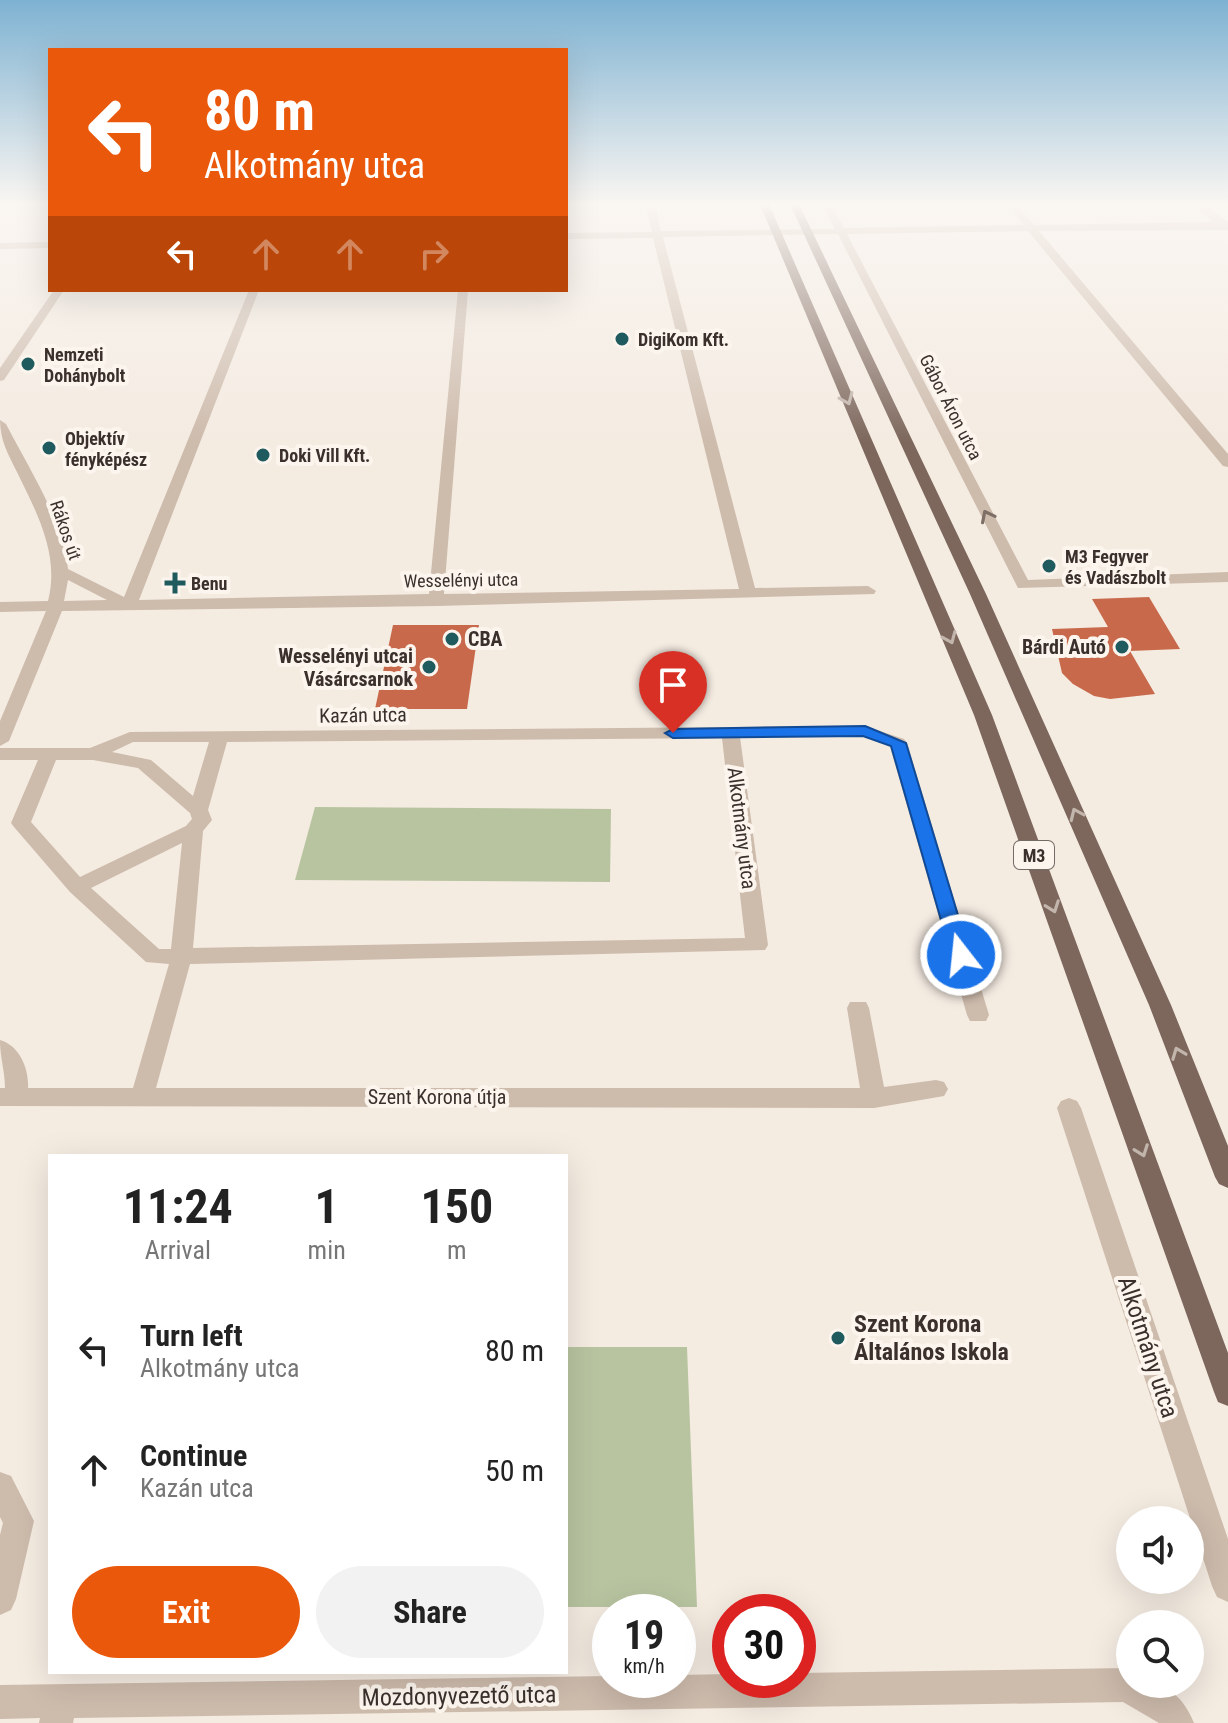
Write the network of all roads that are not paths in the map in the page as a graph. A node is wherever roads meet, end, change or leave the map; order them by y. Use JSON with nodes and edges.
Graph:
{"nodes":[{"id":1,"x":669,"y":282,"type":"edge"},
{"id":2,"x":797,"y":282,"type":"edge"},
{"id":3,"x":830,"y":282,"type":"edge"},
{"id":4,"x":867,"y":282,"type":"edge"},
{"id":5,"x":1077,"y":282,"type":"edge"},
{"id":6,"x":58,"y":292,"type":"edge"},
{"id":7,"x":253,"y":292,"type":"edge"},
{"id":8,"x":463,"y":292,"type":"edge"},
{"id":9,"x":5,"y":363,"type":"edge"},
{"id":10,"x":0,"y":424,"type":"edge"},
{"id":11,"x":1228,"y":463,"type":"edge"},
{"id":12,"x":61,"y":571,"type":"junction"},
{"id":13,"x":1228,"y":577,"type":"edge"},
{"id":14,"x":868,"y":591,"type":"dead end"},
{"id":15,"x":748,"y":593,"type":"junction"},
{"id":16,"x":436,"y":601,"type":"junction"},
{"id":17,"x":55,"y":605,"type":"junction"},
{"id":18,"x":129,"y":605,"type":"junction"},
{"id":19,"x":0,"y":607,"type":"edge"},
{"id":20,"x":730,"y":732,"type":"junction"},
{"id":21,"x":219,"y":738,"type":"junction"},
{"id":22,"x":0,"y":741,"type":"edge"},
{"id":23,"x":50,"y":753,"type":"junction"},
{"id":24,"x":0,"y":754,"type":"edge"},
{"id":25,"x":93,"y":754,"type":"junction"},
{"id":26,"x":195,"y":820,"type":"junction"},
{"id":27,"x":77,"y":887,"type":"junction"},
{"id":28,"x":181,"y":959,"type":"junction"},
{"id":29,"x":858,"y":1008,"type":"dead end"},
{"id":30,"x":978,"y":1015,"type":"dead end"},
{"id":31,"x":0,"y":1049,"type":"edge"},
{"id":32,"x":8,"y":1097,"type":"edge"},
{"id":33,"x":142,"y":1097,"type":"junction"},
{"id":34,"x":930,"y":1097,"type":"dead end"},
{"id":35,"x":874,"y":1098,"type":"junction"},
{"id":36,"x":1069,"y":1108,"type":"dead end"},
{"id":37,"x":1228,"y":1177,"type":"edge"},
{"id":38,"x":1228,"y":1392,"type":"edge"},
{"id":39,"x":0,"y":1487,"type":"edge"},
{"id":40,"x":1228,"y":1586,"type":"edge"},
{"id":41,"x":0,"y":1599,"type":"edge"},
{"id":42,"x":0,"y":1702,"type":"edge"},
{"id":43,"x":59,"y":1712,"type":"edge"},
{"id":44,"x":1177,"y":1723,"type":"edge"}],
"edges":[{"from":1,"to":15,"type":"street"},
{"from":2,"to":38,"type":"main road","number":"M3","one_way":true},
{"from":37,"to":3,"type":"main road","one_way":true},
{"from":13,"to":4,"type":"street","name":"Gábor Áron utca","one_way":true},
{"from":5,"to":11,"type":"street"},
{"from":6,"to":9,"type":"street"},
{"from":7,"to":18,"type":"street"},
{"from":8,"to":16,"type":"street"},
{"from":10,"to":12,"type":"street","name":"Rákos út"},
{"from":12,"to":17,"type":"street","name":"Rákos út"},
{"from":12,"to":18,"type":"street"},
{"from":14,"to":15,"type":"street","name":"Wesselényi utca"},
{"from":15,"to":16,"type":"street","name":"Wesselényi utca"},
{"from":16,"to":18,"type":"street","name":"Wesselényi utca"},
{"from":17,"to":18,"type":"street","name":"Wesselényi utca"},
{"from":17,"to":19,"type":"street","name":"Wesselényi utca"},
{"from":17,"to":22,"type":"street","name":"Rákos út"},
{"from":20,"to":21,"type":"street","name":"Kazán utca"},
{"from":20,"to":28,"type":"street","name":"Alkotmány utca"},
{"from":20,"to":30,"type":"street"},
{"from":21,"to":25,"type":"street","name":"Kazán utca"},
{"from":21,"to":26,"type":"street"},
{"from":23,"to":24,"type":"street","name":"Kazán utca"},
{"from":23,"to":25,"type":"street","name":"Kazán utca"},
{"from":23,"to":27,"type":"street"},
{"from":25,"to":26,"type":"street"},
{"from":26,"to":27,"type":"street"},
{"from":26,"to":28,"type":"street"},
{"from":27,"to":28,"type":"street"},
{"from":28,"to":33,"type":"street"},
{"from":29,"to":35,"type":"street"},
{"from":31,"to":32,"type":"street"},
{"from":32,"to":33,"type":"street","name":"Szent Korona útja"},
{"from":33,"to":35,"type":"street","name":"Szent Korona útja"},
{"from":34,"to":35,"type":"street","name":"Szent Korona útja"},
{"from":36,"to":40,"type":"street","name":"Alkotmány utca"},
{"from":39,"to":41,"type":"street"},
{"from":42,"to":43,"type":"street","name":"Mozdonyvezető utca"},
{"from":43,"to":44,"type":"street","name":"Mozdonyvezető utca"}]}
